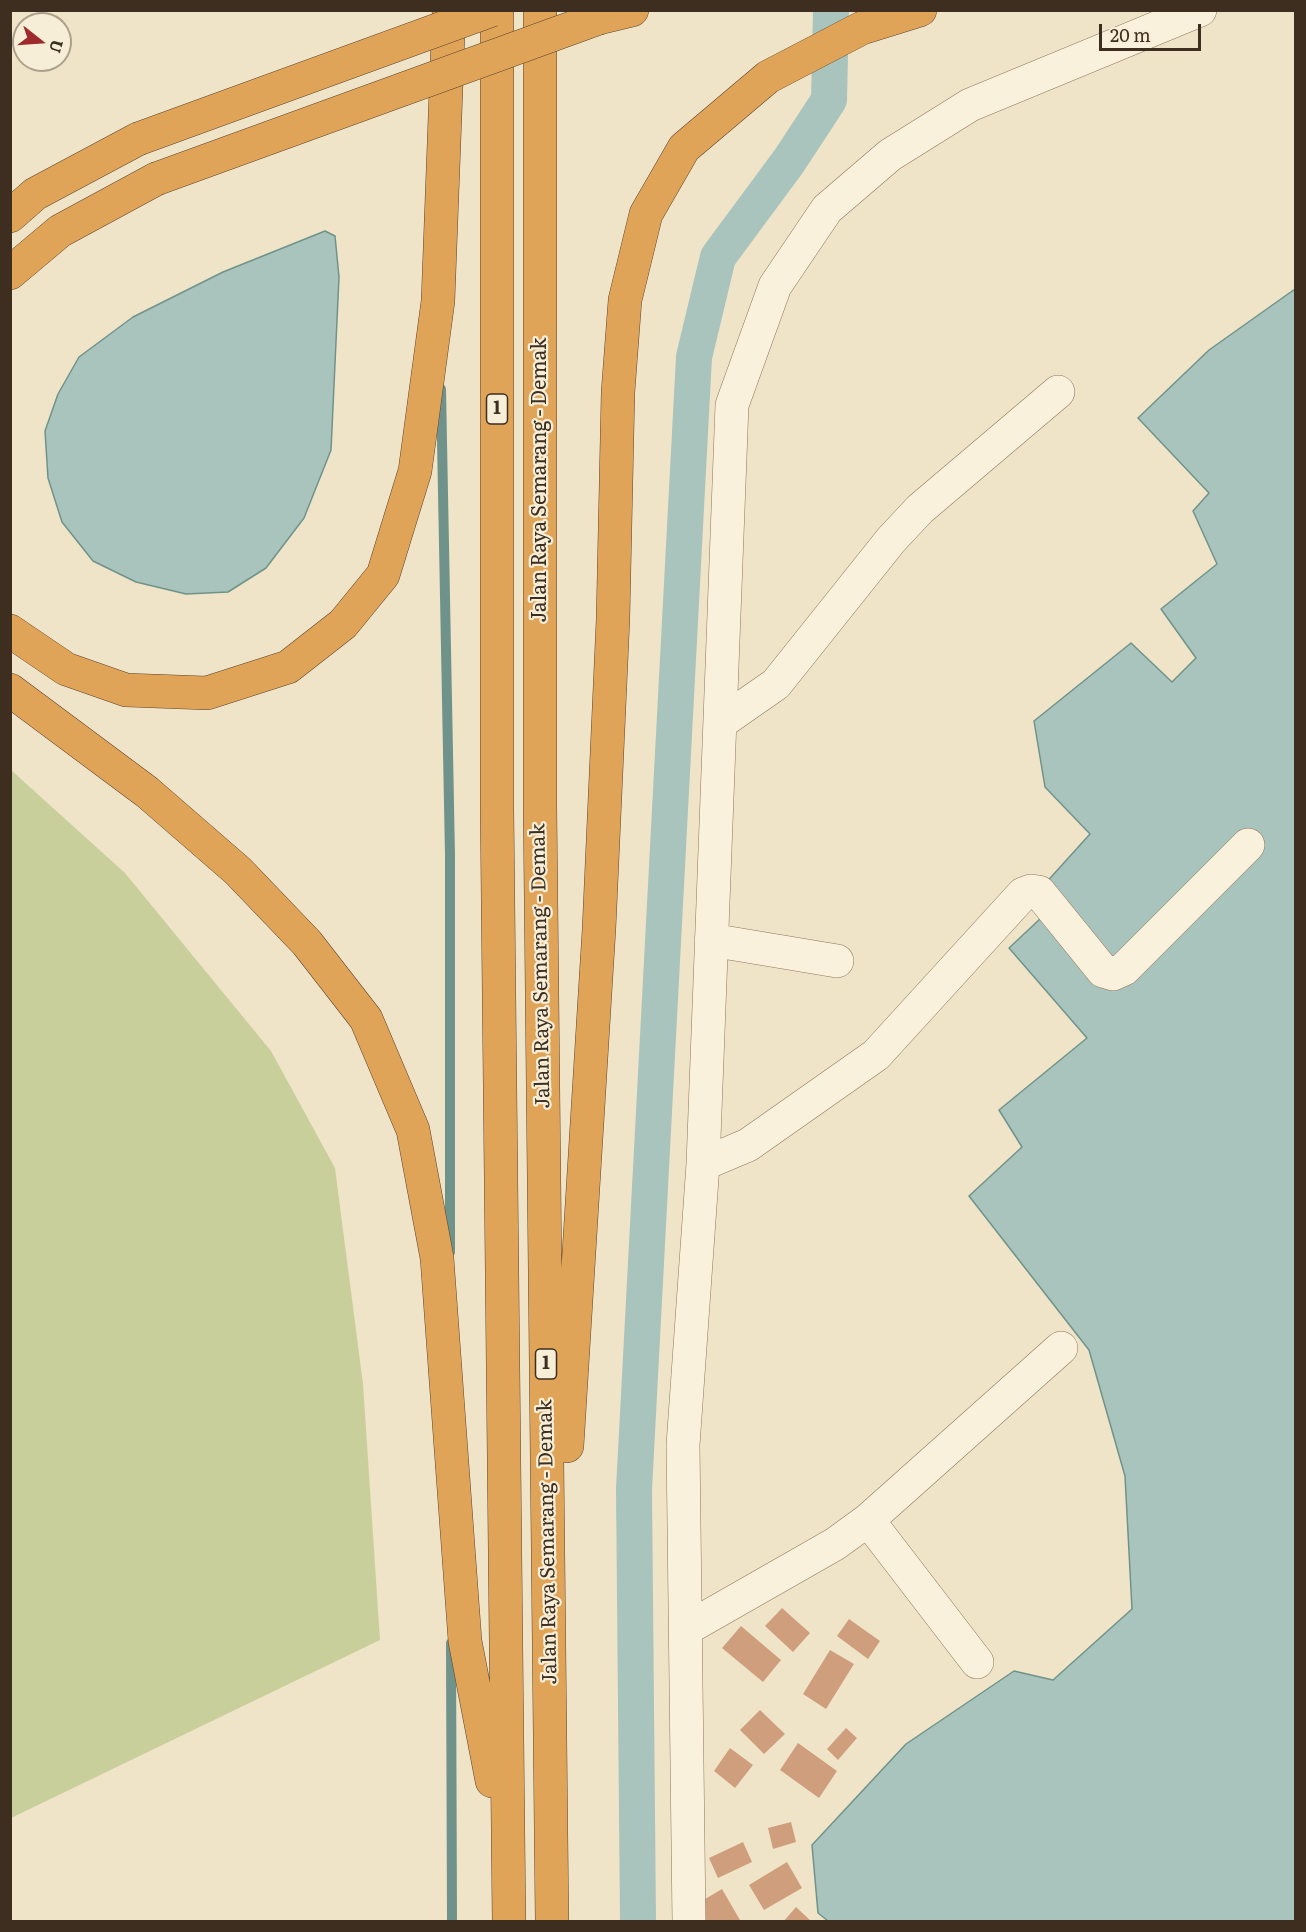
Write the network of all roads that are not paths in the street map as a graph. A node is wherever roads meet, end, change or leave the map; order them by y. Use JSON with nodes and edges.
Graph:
{"nodes":[{"id":1,"x":449,"y":10,"type":"edge"},
{"id":2,"x":492,"y":10,"type":"edge"},
{"id":3,"x":497,"y":10,"type":"edge"},
{"id":4,"x":540,"y":10,"type":"edge"},
{"id":5,"x":632,"y":10,"type":"edge"},
{"id":6,"x":920,"y":10,"type":"edge"},
{"id":7,"x":1200,"y":10,"type":"edge"},
{"id":8,"x":10,"y":216,"type":"edge"},
{"id":9,"x":10,"y":273,"type":"edge"},
{"id":10,"x":1058,"y":392,"type":"dead end"},
{"id":11,"x":10,"y":632,"type":"edge"},
{"id":12,"x":10,"y":690,"type":"edge"},
{"id":13,"x":720,"y":723,"type":"junction"},
{"id":14,"x":1248,"y":845,"type":"dead end"},
{"id":15,"x":711,"y":940,"type":"junction"},
{"id":16,"x":837,"y":961,"type":"dead end"},
{"id":17,"x":703,"y":1164,"type":"junction"},
{"id":18,"x":1061,"y":1348,"type":"dead end"},
{"id":19,"x":868,"y":1520,"type":"junction"},
{"id":20,"x":686,"y":1629,"type":"junction"},
{"id":21,"x":977,"y":1662,"type":"dead end"},
{"id":22,"x":550,"y":1715,"type":"junction"},
{"id":23,"x":508,"y":1862,"type":"junction"},
{"id":24,"x":509,"y":1922,"type":"edge"},
{"id":25,"x":552,"y":1922,"type":"edge"},
{"id":26,"x":689,"y":1922,"type":"edge"}],
"edges":[{"from":1,"to":11,"type":"highway","bridge":true},
{"from":2,"to":8,"type":"highway","bridge":true},
{"from":3,"to":23,"type":"highway","number":"1"},
{"from":4,"to":22,"type":"highway","name":"Jalan Raya Semarang - Demak","number":"1"},
{"from":5,"to":9,"type":"highway","bridge":true},
{"from":6,"to":22,"type":"highway"},
{"from":7,"to":13,"type":"street"},
{"from":10,"to":13,"type":"street"},
{"from":12,"to":23,"type":"highway"},
{"from":13,"to":15,"type":"street"},
{"from":14,"to":17,"type":"street"},
{"from":15,"to":16,"type":"street"},
{"from":15,"to":17,"type":"street"},
{"from":17,"to":20,"type":"street"},
{"from":18,"to":19,"type":"street"},
{"from":19,"to":20,"type":"street"},
{"from":19,"to":21,"type":"street"},
{"from":20,"to":26,"type":"street"},
{"from":22,"to":25,"type":"highway","name":"Jalan Raya Semarang - Demak","number":"1"},
{"from":23,"to":24,"type":"highway","number":"1"}]}
